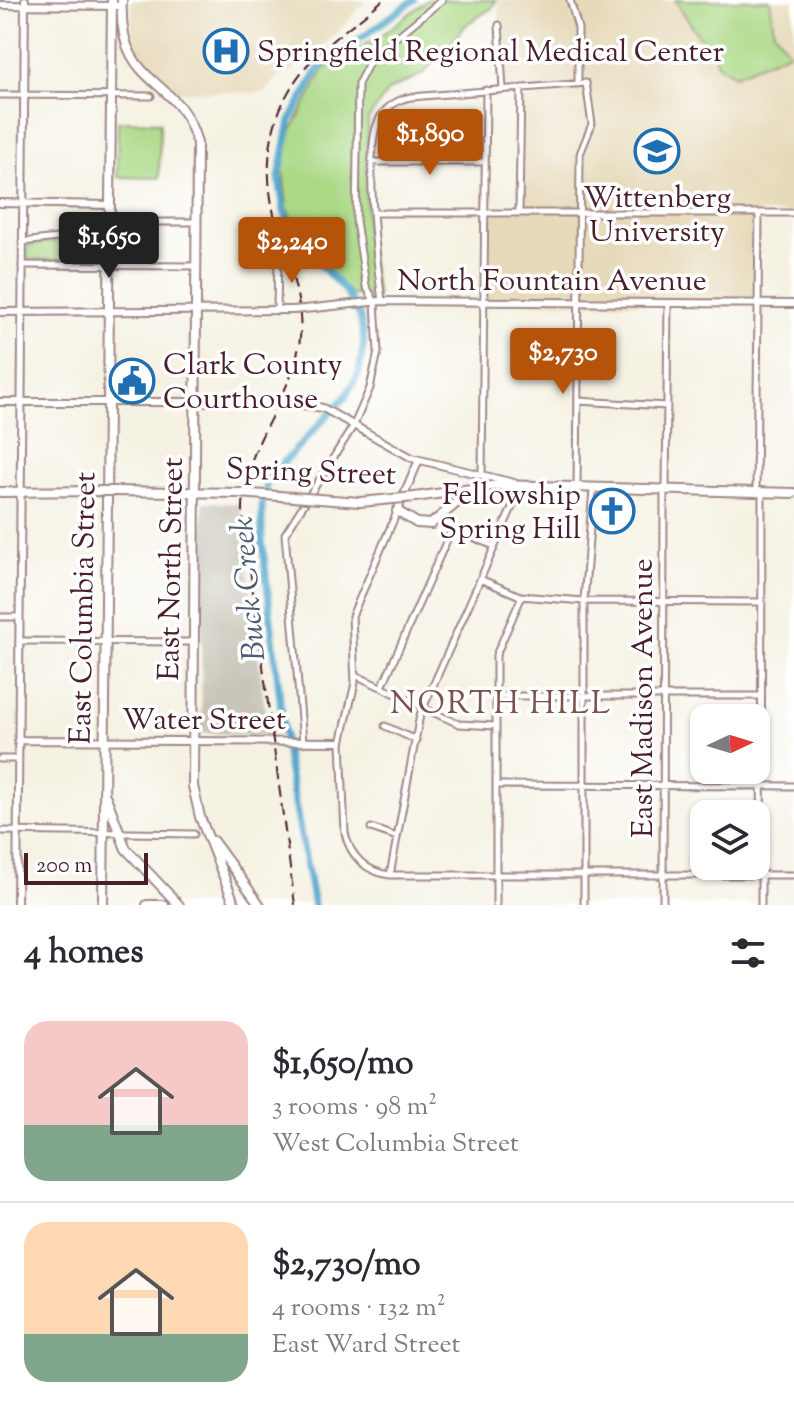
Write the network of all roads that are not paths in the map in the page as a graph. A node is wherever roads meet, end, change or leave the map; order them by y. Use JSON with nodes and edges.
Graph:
{"nodes":[{"id":1,"x":442,"y":0,"type":"edge"},
{"id":2,"x":570,"y":0,"type":"edge"},
{"id":3,"x":25,"y":3,"type":"edge"},
{"id":4,"x":117,"y":3,"type":"edge"},
{"id":5,"x":0,"y":5,"type":"edge"},
{"id":6,"x":499,"y":25,"type":"dead end"},
{"id":7,"x":578,"y":84,"type":"junction"},
{"id":8,"x":521,"y":88,"type":"junction"},
{"id":9,"x":503,"y":89,"type":"junction"},
{"id":10,"x":486,"y":90,"type":"junction"},
{"id":11,"x":0,"y":95,"type":"edge"},
{"id":12,"x":24,"y":95,"type":"junction"},
{"id":13,"x":111,"y":95,"type":"junction"},
{"id":14,"x":151,"y":96,"type":"dead end"},
{"id":15,"x":374,"y":162,"type":"junction"},
{"id":16,"x":485,"y":162,"type":"junction"},
{"id":17,"x":0,"y":203,"type":"edge"},
{"id":18,"x":22,"y":203,"type":"junction"},
{"id":19,"x":110,"y":205,"type":"junction"},
{"id":20,"x":519,"y":211,"type":"junction"},
{"id":21,"x":485,"y":212,"type":"junction"},
{"id":22,"x":579,"y":212,"type":"junction"},
{"id":23,"x":374,"y":213,"type":"junction"},
{"id":24,"x":759,"y":213,"type":"junction"},
{"id":25,"x":794,"y":213,"type":"edge"},
{"id":26,"x":197,"y":222,"type":"junction"},
{"id":27,"x":110,"y":227,"type":"junction"},
{"id":28,"x":22,"y":242,"type":"junction"},
{"id":29,"x":278,"y":259,"type":"dead end"},
{"id":30,"x":22,"y":265,"type":"junction"},
{"id":31,"x":109,"y":265,"type":"junction"},
{"id":32,"x":196,"y":266,"type":"junction"},
{"id":33,"x":379,"y":302,"type":"junction"},
{"id":34,"x":484,"y":302,"type":"junction"},
{"id":35,"x":578,"y":303,"type":"junction"},
{"id":36,"x":668,"y":303,"type":"junction"},
{"id":37,"x":758,"y":304,"type":"junction"},
{"id":38,"x":794,"y":304,"type":"edge"},
{"id":39,"x":277,"y":311,"type":"junction"},
{"id":40,"x":0,"y":312,"type":"edge"},
{"id":41,"x":22,"y":312,"type":"junction"},
{"id":42,"x":109,"y":312,"type":"junction"},
{"id":43,"x":196,"y":312,"type":"junction"},
{"id":44,"x":578,"y":401,"type":"junction"},
{"id":45,"x":0,"y":402,"type":"edge"},
{"id":46,"x":21,"y":402,"type":"junction"},
{"id":47,"x":108,"y":402,"type":"junction"},
{"id":48,"x":195,"y":402,"type":"junction"},
{"id":49,"x":667,"y":406,"type":"junction"},
{"id":50,"x":354,"y":425,"type":"junction"},
{"id":51,"x":419,"y":460,"type":"junction"},
{"id":52,"x":482,"y":475,"type":"junction"},
{"id":53,"x":499,"y":485,"type":"junction"},
{"id":54,"x":522,"y":485,"type":"junction"},
{"id":55,"x":476,"y":486,"type":"junction"},
{"id":56,"x":578,"y":489,"type":"junction"},
{"id":57,"x":593,"y":490,"type":"junction"},
{"id":58,"x":665,"y":491,"type":"junction"},
{"id":59,"x":0,"y":492,"type":"edge"},
{"id":60,"x":21,"y":492,"type":"junction"},
{"id":61,"x":194,"y":492,"type":"junction"},
{"id":62,"x":759,"y":492,"type":"junction"},
{"id":63,"x":794,"y":493,"type":"edge"},
{"id":64,"x":514,"y":501,"type":"junction"},
{"id":65,"x":397,"y":511,"type":"junction"},
{"id":66,"x":494,"y":546,"type":"junction"},
{"id":67,"x":480,"y":579,"type":"junction"},
{"id":68,"x":522,"y":596,"type":"junction"},
{"id":69,"x":584,"y":601,"type":"junction"},
{"id":70,"x":664,"y":602,"type":"junction"},
{"id":71,"x":762,"y":602,"type":"junction"},
{"id":72,"x":0,"y":617,"type":"edge"},
{"id":73,"x":19,"y":617,"type":"junction"},
{"id":74,"x":19,"y":641,"type":"junction"},
{"id":75,"x":106,"y":641,"type":"junction"},
{"id":76,"x":193,"y":642,"type":"junction"},
{"id":77,"x":355,"y":675,"type":"junction"},
{"id":78,"x":382,"y":687,"type":"junction"},
{"id":79,"x":496,"y":696,"type":"junction"},
{"id":80,"x":584,"y":696,"type":"junction"},
{"id":81,"x":664,"y":696,"type":"junction"},
{"id":82,"x":761,"y":696,"type":"junction"},
{"id":83,"x":423,"y":708,"type":"junction"},
{"id":84,"x":385,"y":726,"type":"dead end"},
{"id":85,"x":496,"y":726,"type":"junction"},
{"id":86,"x":18,"y":740,"type":"junction"},
{"id":87,"x":105,"y":740,"type":"junction"},
{"id":88,"x":416,"y":740,"type":"junction"},
{"id":89,"x":192,"y":741,"type":"junction"},
{"id":90,"x":301,"y":742,"type":"junction"},
{"id":91,"x":341,"y":742,"type":"junction"},
{"id":92,"x":0,"y":759,"type":"edge"},
{"id":93,"x":18,"y":759,"type":"junction"},
{"id":94,"x":103,"y":784,"type":"junction"},
{"id":95,"x":496,"y":785,"type":"junction"},
{"id":96,"x":584,"y":785,"type":"junction"},
{"id":97,"x":664,"y":785,"type":"junction"},
{"id":98,"x":761,"y":786,"type":"junction"},
{"id":99,"x":794,"y":786,"type":"edge"},
{"id":100,"x":761,"y":800,"type":"edge"},
{"id":101,"x":202,"y":824,"type":"junction"},
{"id":102,"x":371,"y":828,"type":"dead end"},
{"id":103,"x":0,"y":831,"type":"edge"},
{"id":104,"x":18,"y":831,"type":"junction"},
{"id":105,"x":104,"y":833,"type":"junction"},
{"id":106,"x":117,"y":833,"type":"junction"},
{"id":107,"x":194,"y":834,"type":"dead end"},
{"id":108,"x":397,"y":837,"type":"junction"},
{"id":109,"x":390,"y":875,"type":"junction"},
{"id":110,"x":496,"y":875,"type":"junction"},
{"id":111,"x":584,"y":875,"type":"junction"},
{"id":112,"x":663,"y":875,"type":"junction"},
{"id":113,"x":690,"y":875,"type":"edge"},
{"id":114,"x":770,"y":875,"type":"edge"},
{"id":115,"x":794,"y":875,"type":"edge"},
{"id":116,"x":761,"y":880,"type":"edge"},
{"id":117,"x":17,"y":905,"type":"edge"},
{"id":118,"x":103,"y":905,"type":"edge"},
{"id":119,"x":147,"y":905,"type":"edge"},
{"id":120,"x":164,"y":905,"type":"edge"},
{"id":121,"x":179,"y":905,"type":"edge"},
{"id":122,"x":235,"y":905,"type":"edge"},
{"id":123,"x":260,"y":905,"type":"edge"},
{"id":124,"x":496,"y":905,"type":"edge"},
{"id":125,"x":584,"y":905,"type":"edge"},
{"id":126,"x":663,"y":905,"type":"edge"},
{"id":127,"x":761,"y":905,"type":"edge"}],
"edges":[{"from":1,"to":33,"type":"street"},
{"from":2,"to":7,"type":"street"},
{"from":3,"to":4,"type":"street"},
{"from":3,"to":5,"type":"street"},
{"from":3,"to":12,"type":"street"},
{"from":4,"to":13,"type":"main road","name":"East Columbia Street"},
{"from":4,"to":26,"type":"main road","name":"East North Street"},
{"from":6,"to":9,"type":"street"},
{"from":7,"to":8,"type":"street"},
{"from":7,"to":22,"type":"street"},
{"from":8,"to":9,"type":"street"},
{"from":8,"to":20,"type":"street"},
{"from":9,"to":10,"type":"street"},
{"from":10,"to":15,"type":"street"},
{"from":10,"to":16,"type":"street"},
{"from":11,"to":12,"type":"street"},
{"from":12,"to":13,"type":"street"},
{"from":12,"to":18,"type":"street"},
{"from":13,"to":14,"type":"street"},
{"from":13,"to":19,"type":"main road","name":"East Columbia Street"},
{"from":15,"to":16,"type":"street"},
{"from":15,"to":23,"type":"street"},
{"from":16,"to":21,"type":"street"},
{"from":17,"to":18,"type":"street"},
{"from":18,"to":19,"type":"street"},
{"from":18,"to":28,"type":"street"},
{"from":19,"to":27,"type":"main road","name":"East Columbia Street"},
{"from":20,"to":21,"type":"street"},
{"from":20,"to":22,"type":"street"},
{"from":21,"to":23,"type":"street"},
{"from":21,"to":34,"type":"street"},
{"from":22,"to":24,"type":"street"},
{"from":22,"to":35,"type":"street"},
{"from":23,"to":33,"type":"street"},
{"from":24,"to":25,"type":"street"},
{"from":24,"to":37,"type":"street"},
{"from":26,"to":27,"type":"street"},
{"from":26,"to":32,"type":"main road","name":"East North Street"},
{"from":27,"to":28,"type":"street"},
{"from":27,"to":31,"type":"main road","name":"East Columbia Street"},
{"from":28,"to":30,"type":"street"},
{"from":29,"to":39,"type":"street"},
{"from":30,"to":31,"type":"street"},
{"from":30,"to":41,"type":"street"},
{"from":31,"to":32,"type":"street"},
{"from":31,"to":42,"type":"main road","name":"East Columbia Street"},
{"from":32,"to":43,"type":"main road","name":"East North Street"},
{"from":33,"to":34,"type":"street","name":"North Fountain Avenue"},
{"from":33,"to":39,"type":"street","name":"North Fountain Avenue","bridge":true},
{"from":33,"to":50,"type":"street"},
{"from":34,"to":35,"type":"street","name":"North Fountain Avenue"},
{"from":34,"to":52,"type":"street"},
{"from":35,"to":36,"type":"street","name":"North Fountain Avenue"},
{"from":35,"to":44,"type":"street"},
{"from":36,"to":37,"type":"street","name":"North Fountain Avenue"},
{"from":36,"to":49,"type":"street","name":"East Madison Avenue"},
{"from":37,"to":38,"type":"street","name":"North Fountain Avenue"},
{"from":37,"to":62,"type":"street"},
{"from":39,"to":43,"type":"street","name":"North Fountain Avenue"},
{"from":40,"to":41,"type":"street","name":"North Fountain Avenue"},
{"from":41,"to":42,"type":"street","name":"North Fountain Avenue"},
{"from":41,"to":46,"type":"street"},
{"from":42,"to":43,"type":"street","name":"North Fountain Avenue"},
{"from":42,"to":47,"type":"main road","name":"East Columbia Street"},
{"from":43,"to":48,"type":"main road","name":"East North Street"},
{"from":44,"to":49,"type":"street"},
{"from":44,"to":56,"type":"street"},
{"from":45,"to":46,"type":"street"},
{"from":46,"to":47,"type":"street"},
{"from":46,"to":60,"type":"street"},
{"from":47,"to":48,"type":"street"},
{"from":47,"to":75,"type":"main road","name":"East Columbia Street"},
{"from":48,"to":50,"type":"street","bridge":true},
{"from":48,"to":61,"type":"main road","name":"East North Street"},
{"from":49,"to":58,"type":"street","name":"East Madison Avenue"},
{"from":50,"to":51,"type":"street"},
{"from":50,"to":90,"type":"street"},
{"from":51,"to":52,"type":"street"},
{"from":51,"to":65,"type":"street"},
{"from":52,"to":54,"type":"street"},
{"from":53,"to":54,"type":"main road","name":"Spring Street"},
{"from":53,"to":55,"type":"main road","name":"Spring Street"},
{"from":53,"to":64,"type":"main road"},
{"from":54,"to":56,"type":"main road","name":"Spring Street"},
{"from":54,"to":64,"type":"street"},
{"from":55,"to":61,"type":"main road","name":"Spring Street","bridge":true},
{"from":55,"to":65,"type":"main road"},
{"from":56,"to":57,"type":"main road","name":"Spring Street"},
{"from":57,"to":58,"type":"main road","name":"Spring Street"},
{"from":57,"to":69,"type":"street"},
{"from":58,"to":62,"type":"main road","name":"Spring Street"},
{"from":58,"to":70,"type":"street","name":"East Madison Avenue"},
{"from":59,"to":60,"type":"main road","name":"Spring Street"},
{"from":60,"to":61,"type":"main road","name":"Spring Street","bridge":true},
{"from":60,"to":73,"type":"street"},
{"from":61,"to":76,"type":"main road","name":"East North Street"},
{"from":62,"to":63,"type":"main road","name":"Spring Street"},
{"from":62,"to":71,"type":"street"},
{"from":64,"to":66,"type":"street"},
{"from":65,"to":77,"type":"street"},
{"from":66,"to":67,"type":"street"},
{"from":66,"to":78,"type":"street"},
{"from":67,"to":68,"type":"street"},
{"from":67,"to":83,"type":"street"},
{"from":68,"to":69,"type":"street"},
{"from":68,"to":79,"type":"street"},
{"from":69,"to":70,"type":"street"},
{"from":69,"to":80,"type":"street"},
{"from":70,"to":71,"type":"street"},
{"from":70,"to":81,"type":"street","name":"East Madison Avenue"},
{"from":71,"to":82,"type":"street"},
{"from":72,"to":73,"type":"street"},
{"from":73,"to":74,"type":"street"},
{"from":74,"to":75,"type":"street"},
{"from":74,"to":86,"type":"street"},
{"from":75,"to":76,"type":"street"},
{"from":75,"to":87,"type":"main road","name":"East Columbia Street"},
{"from":76,"to":89,"type":"main road","name":"East North Street"},
{"from":77,"to":78,"type":"street"},
{"from":77,"to":91,"type":"street"},
{"from":78,"to":83,"type":"street"},
{"from":79,"to":80,"type":"street"},
{"from":79,"to":85,"type":"street"},
{"from":80,"to":81,"type":"street"},
{"from":80,"to":96,"type":"street"},
{"from":81,"to":82,"type":"street"},
{"from":81,"to":97,"type":"street","name":"East Madison Avenue"},
{"from":82,"to":98,"type":"street"},
{"from":83,"to":85,"type":"street"},
{"from":83,"to":88,"type":"street"},
{"from":84,"to":88,"type":"street"},
{"from":85,"to":95,"type":"street"},
{"from":86,"to":87,"type":"street","name":"Water Street"},
{"from":86,"to":93,"type":"street"},
{"from":87,"to":89,"type":"street","name":"Water Street"},
{"from":87,"to":94,"type":"main road","name":"East Columbia Street"},
{"from":88,"to":108,"type":"street"},
{"from":89,"to":90,"type":"street","name":"Water Street"},
{"from":89,"to":101,"type":"main road","name":"East North Street"},
{"from":90,"to":91,"type":"street","name":"Water Street"},
{"from":91,"to":109,"type":"street"},
{"from":92,"to":93,"type":"street"},
{"from":93,"to":104,"type":"street"},
{"from":94,"to":105,"type":"main road","name":"East Columbia Street"},
{"from":94,"to":106,"type":"main road"},
{"from":95,"to":96,"type":"street"},
{"from":95,"to":110,"type":"street"},
{"from":96,"to":97,"type":"street"},
{"from":96,"to":111,"type":"street"},
{"from":97,"to":98,"type":"street"},
{"from":97,"to":112,"type":"street","name":"East Madison Avenue"},
{"from":98,"to":99,"type":"street"},
{"from":98,"to":100,"type":"street"},
{"from":101,"to":122,"type":"main road"},
{"from":101,"to":123,"type":"main road"},
{"from":102,"to":108,"type":"street"},
{"from":103,"to":104,"type":"street"},
{"from":104,"to":105,"type":"street"},
{"from":104,"to":117,"type":"street"},
{"from":105,"to":106,"type":"street"},
{"from":105,"to":118,"type":"main road","name":"East Columbia Street"},
{"from":106,"to":107,"type":"street"},
{"from":106,"to":121,"type":"main road"},
{"from":108,"to":109,"type":"street"},
{"from":109,"to":110,"type":"street"},
{"from":110,"to":111,"type":"street"},
{"from":110,"to":124,"type":"street"},
{"from":111,"to":112,"type":"street"},
{"from":111,"to":125,"type":"street"},
{"from":112,"to":113,"type":"street"},
{"from":112,"to":126,"type":"street","name":"East Madison Avenue"},
{"from":114,"to":115,"type":"street"},
{"from":116,"to":127,"type":"street"},
{"from":119,"to":120,"type":"main road"}]}
